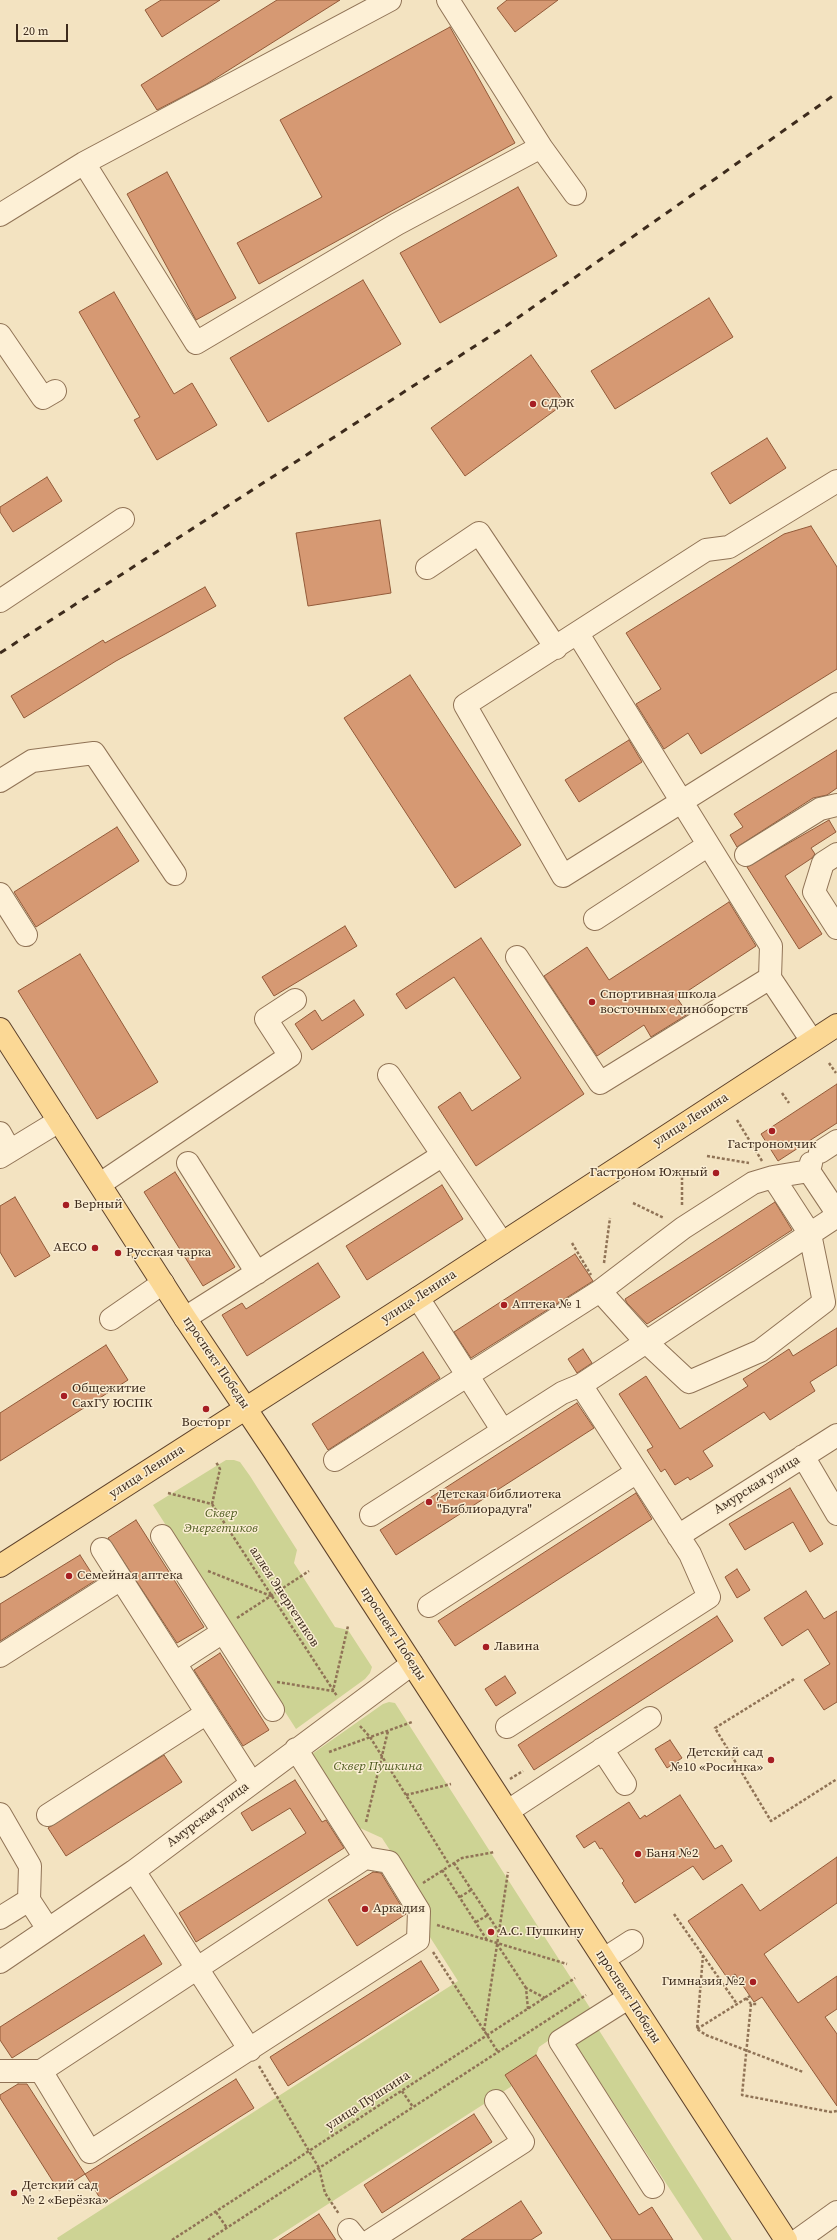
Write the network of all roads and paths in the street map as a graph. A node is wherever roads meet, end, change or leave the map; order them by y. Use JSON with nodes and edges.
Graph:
{"nodes":[{"id":1,"x":390,"y":0,"type":"edge"},
{"id":2,"x":448,"y":0,"type":"edge"},
{"id":3,"x":541,"y":147,"type":"junction"},
{"id":4,"x":84,"y":163,"type":"junction"},
{"id":5,"x":575,"y":194,"type":"dead end"},
{"id":6,"x":0,"y":215,"type":"edge"},
{"id":7,"x":0,"y":335,"type":"edge"},
{"id":8,"x":54,"y":391,"type":"dead end"},
{"id":9,"x":837,"y":481,"type":"edge"},
{"id":10,"x":123,"y":519,"type":"dead end"},
{"id":11,"x":427,"y":568,"type":"dead end"},
{"id":12,"x":0,"y":601,"type":"edge"},
{"id":13,"x":578,"y":634,"type":"junction"},
{"id":14,"x":556,"y":648,"type":"junction"},
{"id":15,"x":837,"y":704,"type":"edge"},
{"id":16,"x":0,"y":781,"type":"edge"},
{"id":17,"x":681,"y":803,"type":"junction"},
{"id":18,"x":837,"y":805,"type":"edge"},
{"id":19,"x":707,"y":846,"type":"junction"},
{"id":20,"x":837,"y":854,"type":"edge"},
{"id":21,"x":746,"y":855,"type":"dead end"},
{"id":22,"x":174,"y":874,"type":"dead end"},
{"id":23,"x":0,"y":894,"type":"edge"},
{"id":24,"x":595,"y":919,"type":"dead end"},
{"id":25,"x":837,"y":928,"type":"edge"},
{"id":26,"x":26,"y":935,"type":"dead end"},
{"id":27,"x":517,"y":957,"type":"dead end"},
{"id":28,"x":770,"y":978,"type":"junction"},
{"id":29,"x":295,"y":1000,"type":"dead end"},
{"id":30,"x":837,"y":1025,"type":"edge"},
{"id":31,"x":0,"y":1029,"type":"edge"},
{"id":32,"x":812,"y":1041,"type":"junction"},
{"id":33,"x":829,"y":1062,"type":"dead end"},
{"id":34,"x":836,"y":1073,"type":"dead end"},
{"id":35,"x":389,"y":1075,"type":"dead end"},
{"id":36,"x":782,"y":1092,"type":"dead end"},
{"id":37,"x":789,"y":1103,"type":"dead end"},
{"id":38,"x":738,"y":1120,"type":"dead end"},
{"id":39,"x":59,"y":1121,"type":"junction"},
{"id":40,"x":3,"y":1147,"type":"edge"},
{"id":41,"x":443,"y":1155,"type":"junction"},
{"id":42,"x":707,"y":1156,"type":"dead end"},
{"id":43,"x":819,"y":1157,"type":"edge"},
{"id":44,"x":188,"y":1163,"type":"dead end"},
{"id":45,"x":751,"y":1163,"type":"dead end"},
{"id":46,"x":765,"y":1170,"type":"junction"},
{"id":47,"x":682,"y":1172,"type":"dead end"},
{"id":48,"x":100,"y":1184,"type":"junction"},
{"id":49,"x":633,"y":1203,"type":"dead end"},
{"id":50,"x":837,"y":1213,"type":"edge"},
{"id":51,"x":837,"y":1216,"type":"edge"},
{"id":52,"x":610,"y":1218,"type":"dead end"},
{"id":53,"x":683,"y":1228,"type":"junction"},
{"id":54,"x":810,"y":1234,"type":"junction"},
{"id":55,"x":572,"y":1242,"type":"dead end"},
{"id":56,"x":502,"y":1243,"type":"junction"},
{"id":57,"x":257,"y":1273,"type":"junction"},
{"id":58,"x":163,"y":1283,"type":"junction"},
{"id":59,"x":600,"y":1291,"type":"junction"},
{"id":60,"x":418,"y":1298,"type":"junction"},
{"id":61,"x":185,"y":1318,"type":"junction"},
{"id":62,"x":111,"y":1319,"type":"dead end"},
{"id":63,"x":646,"y":1341,"type":"junction"},
{"id":64,"x":467,"y":1375,"type":"junction"},
{"id":65,"x":581,"y":1385,"type":"junction"},
{"id":66,"x":246,"y":1409,"type":"junction"},
{"id":67,"x":503,"y":1431,"type":"junction"},
{"id":68,"x":837,"y":1436,"type":"edge"},
{"id":69,"x":804,"y":1456,"type":"junction"},
{"id":70,"x":335,"y":1460,"type":"dead end"},
{"id":71,"x":216,"y":1462,"type":"dead end"},
{"id":72,"x":637,"y":1472,"type":"junction"},
{"id":73,"x":168,"y":1493,"type":"dead end"},
{"id":74,"x":212,"y":1504,"type":"junction"},
{"id":75,"x":837,"y":1514,"type":"edge"},
{"id":76,"x":371,"y":1515,"type":"dead end"},
{"id":77,"x":162,"y":1536,"type":"dead end"},
{"id":78,"x":678,"y":1536,"type":"junction"},
{"id":79,"x":102,"y":1549,"type":"dead end"},
{"id":80,"x":0,"y":1566,"type":"edge"},
{"id":81,"x":205,"y":1570,"type":"dead end"},
{"id":82,"x":309,"y":1571,"type":"dead end"},
{"id":83,"x":121,"y":1579,"type":"junction"},
{"id":84,"x":271,"y":1596,"type":"junction"},
{"id":85,"x":429,"y":1606,"type":"dead end"},
{"id":86,"x":348,"y":1626,"type":"dead end"},
{"id":87,"x":223,"y":1632,"type":"junction"},
{"id":88,"x":0,"y":1656,"type":"edge"},
{"id":89,"x":175,"y":1663,"type":"junction"},
{"id":90,"x":412,"y":1664,"type":"junction"},
{"id":91,"x":252,"y":1678,"type":"junction"},
{"id":92,"x":794,"y":1679,"type":"dead end"},
{"id":93,"x":333,"y":1691,"type":"junction"},
{"id":94,"x":338,"y":1699,"type":"dead end"},
{"id":95,"x":273,"y":1710,"type":"dead end"},
{"id":96,"x":207,"y":1713,"type":"junction"},
{"id":97,"x":650,"y":1718,"type":"dead end"},
{"id":98,"x":412,"y":1722,"type":"dead end"},
{"id":99,"x":356,"y":1723,"type":"dead end"},
{"id":100,"x":507,"y":1727,"type":"dead end"},
{"id":101,"x":388,"y":1731,"type":"junction"},
{"id":102,"x":370,"y":1737,"type":"junction"},
{"id":103,"x":602,"y":1749,"type":"junction"},
{"id":104,"x":300,"y":1755,"type":"junction"},
{"id":105,"x":382,"y":1755,"type":"junction"},
{"id":106,"x":523,"y":1770,"type":"dead end"},
{"id":107,"x":837,"y":1779,"type":"edge"},
{"id":108,"x":509,"y":1780,"type":"dead end"},
{"id":109,"x":251,"y":1782,"type":"junction"},
{"id":110,"x":451,"y":1784,"type":"dead end"},
{"id":111,"x":625,"y":1784,"type":"dead end"},
{"id":112,"x":406,"y":1795,"type":"junction"},
{"id":113,"x":508,"y":1811,"type":"junction"},
{"id":114,"x":0,"y":1814,"type":"edge"},
{"id":115,"x":48,"y":1815,"type":"dead end"},
{"id":116,"x":495,"y":1852,"type":"dead end"},
{"id":117,"x":362,"y":1853,"type":"junction"},
{"id":118,"x":454,"y":1863,"type":"junction"},
{"id":119,"x":450,"y":1866,"type":"junction"},
{"id":120,"x":442,"y":1870,"type":"junction"},
{"id":121,"x":134,"y":1871,"type":"junction"},
{"id":122,"x":508,"y":1872,"type":"dead end"},
{"id":123,"x":471,"y":1890,"type":"junction"},
{"id":124,"x":408,"y":1893,"type":"junction"},
{"id":125,"x":460,"y":1897,"type":"junction"},
{"id":126,"x":29,"y":1900,"type":"junction"},
{"id":127,"x":674,"y":1914,"type":"dead end"},
{"id":128,"x":488,"y":1915,"type":"junction"},
{"id":129,"x":0,"y":1918,"type":"edge"},
{"id":130,"x":476,"y":1922,"type":"junction"},
{"id":131,"x":48,"y":1928,"type":"junction"},
{"id":132,"x":419,"y":1930,"type":"junction"},
{"id":133,"x":499,"y":1932,"type":"junction"},
{"id":134,"x":487,"y":1940,"type":"junction"},
{"id":135,"x":632,"y":1941,"type":"dead end"},
{"id":136,"x":497,"y":1943,"type":"junction"},
{"id":137,"x":703,"y":1955,"type":"junction"},
{"id":138,"x":604,"y":1959,"type":"junction"},
{"id":139,"x":0,"y":1962,"type":"edge"},
{"id":140,"x":566,"y":1964,"type":"dead end"},
{"id":141,"x":197,"y":1969,"type":"junction"},
{"id":142,"x":575,"y":1978,"type":"dead end"},
{"id":143,"x":526,"y":1988,"type":"junction"},
{"id":144,"x":586,"y":1995,"type":"dead end"},
{"id":145,"x":545,"y":1998,"type":"junction"},
{"id":146,"x":628,"y":1998,"type":"junction"},
{"id":147,"x":737,"y":2004,"type":"junction"},
{"id":148,"x":751,"y":2004,"type":"junction"},
{"id":149,"x":758,"y":2004,"type":"dead end"},
{"id":150,"x":528,"y":2009,"type":"junction"},
{"id":151,"x":697,"y":2028,"type":"junction"},
{"id":152,"x":484,"y":2031,"type":"junction"},
{"id":153,"x":487,"y":2036,"type":"junction"},
{"id":154,"x":250,"y":2050,"type":"junction"},
{"id":155,"x":746,"y":2050,"type":"junction"},
{"id":156,"x":498,"y":2052,"type":"junction"},
{"id":157,"x":0,"y":2071,"type":"edge"},
{"id":158,"x":41,"y":2071,"type":"junction"},
{"id":159,"x":803,"y":2072,"type":"dead end"},
{"id":160,"x":402,"y":2091,"type":"junction"},
{"id":161,"x":496,"y":2101,"type":"dead end"},
{"id":162,"x":413,"y":2107,"type":"junction"},
{"id":163,"x":837,"y":2111,"type":"edge"},
{"id":164,"x":309,"y":2151,"type":"junction"},
{"id":165,"x":319,"y":2168,"type":"junction"},
{"id":166,"x":653,"y":2187,"type":"dead end"},
{"id":167,"x":216,"y":2212,"type":"junction"},
{"id":168,"x":837,"y":2212,"type":"edge"},
{"id":169,"x":227,"y":2228,"type":"junction"},
{"id":170,"x":354,"y":2235,"type":"edge"},
{"id":171,"x":172,"y":2240,"type":"edge"},
{"id":172,"x":208,"y":2240,"type":"edge"},
{"id":173,"x":371,"y":2240,"type":"edge"},
{"id":174,"x":786,"y":2240,"type":"edge"},
{"id":175,"x":798,"y":2240,"type":"edge"}],
"edges":[{"from":1,"to":4,"type":"street"},
{"from":2,"to":3,"type":"street"},
{"from":3,"to":4,"type":"street"},
{"from":3,"to":5,"type":"street"},
{"from":4,"to":6,"type":"street"},
{"from":7,"to":8,"type":"street"},
{"from":9,"to":13,"type":"street"},
{"from":10,"to":12,"type":"street"},
{"from":11,"to":14,"type":"street"},
{"from":13,"to":14,"type":"street"},
{"from":13,"to":17,"type":"street"},
{"from":14,"to":17,"type":"street"},
{"from":15,"to":17,"type":"street"},
{"from":16,"to":22,"type":"street"},
{"from":17,"to":19,"type":"street"},
{"from":18,"to":21,"type":"street"},
{"from":19,"to":24,"type":"street"},
{"from":19,"to":28,"type":"street"},
{"from":20,"to":25,"type":"street"},
{"from":23,"to":26,"type":"street"},
{"from":27,"to":28,"type":"street"},
{"from":28,"to":32,"type":"street"},
{"from":29,"to":48,"type":"street"},
{"from":30,"to":32,"type":"main road","name":"улица Ленина"},
{"from":31,"to":39,"type":"main road","name":"проспект Победы"},
{"from":32,"to":56,"type":"main road","name":"улица Ленина"},
{"from":33,"to":34,"type":"path"},
{"from":35,"to":41,"type":"street"},
{"from":36,"to":37,"type":"path"},
{"from":38,"to":46,"type":"path"},
{"from":39,"to":40,"type":"street"},
{"from":39,"to":48,"type":"main road","name":"проспект Победы"},
{"from":41,"to":56,"type":"street"},
{"from":41,"to":57,"type":"street"},
{"from":42,"to":45,"type":"path"},
{"from":43,"to":46,"type":"street"},
{"from":43,"to":50,"type":"street"},
{"from":44,"to":57,"type":"street"},
{"from":46,"to":53,"type":"street"},
{"from":46,"to":54,"type":"street"},
{"from":47,"to":53,"type":"path"},
{"from":48,"to":58,"type":"main road","name":"проспект Победы"},
{"from":49,"to":53,"type":"path"},
{"from":51,"to":54,"type":"street"},
{"from":52,"to":59,"type":"path"},
{"from":53,"to":59,"type":"street"},
{"from":54,"to":63,"type":"street"},
{"from":54,"to":63,"type":"street"},
{"from":55,"to":59,"type":"path"},
{"from":56,"to":60,"type":"main road","name":"улица Ленина"},
{"from":57,"to":61,"type":"street"},
{"from":58,"to":61,"type":"main road","name":"проспект Победы"},
{"from":58,"to":62,"type":"street"},
{"from":59,"to":63,"type":"street"},
{"from":59,"to":64,"type":"street"},
{"from":60,"to":64,"type":"street"},
{"from":60,"to":66,"type":"main road","name":"улица Ленина"},
{"from":61,"to":66,"type":"main road","name":"проспект Победы"},
{"from":63,"to":65,"type":"street"},
{"from":64,"to":67,"type":"street"},
{"from":64,"to":70,"type":"street"},
{"from":65,"to":67,"type":"street"},
{"from":65,"to":72,"type":"street"},
{"from":66,"to":80,"type":"main road","name":"улица Ленина"},
{"from":66,"to":90,"type":"main road","name":"проспект Победы"},
{"from":67,"to":76,"type":"street"},
{"from":68,"to":69,"type":"street","name":"Амурская улица"},
{"from":69,"to":75,"type":"street"},
{"from":69,"to":78,"type":"street","name":"Амурская улица"},
{"from":71,"to":74,"type":"path"},
{"from":72,"to":78,"type":"street"},
{"from":72,"to":85,"type":"street"},
{"from":73,"to":74,"type":"path"},
{"from":74,"to":84,"type":"path","name":"аллея Энергетиков"},
{"from":77,"to":87,"type":"street"},
{"from":78,"to":100,"type":"street"},
{"from":79,"to":83,"type":"street"},
{"from":81,"to":84,"type":"path"},
{"from":82,"to":84,"type":"path"},
{"from":83,"to":88,"type":"street"},
{"from":83,"to":89,"type":"street"},
{"from":84,"to":87,"type":"path"},
{"from":84,"to":93,"type":"path","name":"аллея Энергетиков"},
{"from":86,"to":93,"type":"path"},
{"from":87,"to":89,"type":"street"},
{"from":87,"to":91,"type":"street"},
{"from":89,"to":96,"type":"street"},
{"from":90,"to":104,"type":"street","name":"Амурская улица"},
{"from":90,"to":113,"type":"main road","name":"проспект Победы"},
{"from":91,"to":93,"type":"path"},
{"from":91,"to":95,"type":"street"},
{"from":92,"to":107,"type":"path"},
{"from":93,"to":94,"type":"path","name":"аллея Энергетиков"},
{"from":96,"to":109,"type":"street"},
{"from":96,"to":115,"type":"street"},
{"from":97,"to":103,"type":"street"},
{"from":98,"to":101,"type":"path"},
{"from":99,"to":102,"type":"path"},
{"from":101,"to":102,"type":"path"},
{"from":101,"to":105,"type":"path"},
{"from":102,"to":104,"type":"path"},
{"from":102,"to":105,"type":"path"},
{"from":103,"to":111,"type":"street"},
{"from":103,"to":113,"type":"street"},
{"from":104,"to":109,"type":"street","name":"Амурская улица"},
{"from":104,"to":117,"type":"street"},
{"from":105,"to":112,"type":"path"},
{"from":105,"to":117,"type":"path"},
{"from":106,"to":108,"type":"path"},
{"from":109,"to":121,"type":"street","name":"Амурская улица"},
{"from":110,"to":112,"type":"path"},
{"from":112,"to":119,"type":"path"},
{"from":113,"to":138,"type":"main road","name":"проспект Победы"},
{"from":114,"to":126,"type":"street"},
{"from":116,"to":118,"type":"path"},
{"from":117,"to":124,"type":"street"},
{"from":117,"to":141,"type":"street"},
{"from":118,"to":119,"type":"path"},
{"from":118,"to":123,"type":"path"},
{"from":119,"to":120,"type":"path"},
{"from":120,"to":124,"type":"path"},
{"from":120,"to":125,"type":"path"},
{"from":121,"to":131,"type":"street","name":"Амурская улица"},
{"from":121,"to":141,"type":"street"},
{"from":122,"to":133,"type":"path"},
{"from":123,"to":125,"type":"path"},
{"from":123,"to":128,"type":"path"},
{"from":124,"to":132,"type":"street"},
{"from":125,"to":130,"type":"path"},
{"from":126,"to":129,"type":"street"},
{"from":126,"to":131,"type":"street"},
{"from":127,"to":137,"type":"path"},
{"from":128,"to":130,"type":"path"},
{"from":128,"to":133,"type":"path"},
{"from":130,"to":134,"type":"path"},
{"from":131,"to":139,"type":"street","name":"Амурская улица"},
{"from":132,"to":134,"type":"path"},
{"from":132,"to":152,"type":"path"},
{"from":132,"to":154,"type":"street"},
{"from":133,"to":136,"type":"path"},
{"from":134,"to":136,"type":"path"},
{"from":135,"to":138,"type":"street"},
{"from":136,"to":140,"type":"path"},
{"from":136,"to":143,"type":"path"},
{"from":136,"to":152,"type":"path"},
{"from":137,"to":147,"type":"path"},
{"from":137,"to":151,"type":"path"},
{"from":138,"to":146,"type":"main road","name":"проспект Победы"},
{"from":141,"to":154,"type":"street"},
{"from":141,"to":158,"type":"street"},
{"from":142,"to":145,"type":"path","name":"улица Пушкина"},
{"from":143,"to":145,"type":"path"},
{"from":143,"to":150,"type":"path"},
{"from":144,"to":156,"type":"path"},
{"from":145,"to":150,"type":"path","name":"улица Пушкина"},
{"from":146,"to":166,"type":"street"},
{"from":146,"to":174,"type":"main road","name":"проспект Победы"},
{"from":147,"to":148,"type":"path"},
{"from":147,"to":151,"type":"path"},
{"from":148,"to":149,"type":"path"},
{"from":148,"to":155,"type":"path"},
{"from":150,"to":153,"type":"path","name":"улица Пушкина"},
{"from":151,"to":155,"type":"path"},
{"from":152,"to":153,"type":"path"},
{"from":153,"to":156,"type":"path"},
{"from":153,"to":160,"type":"path","name":"улица Пушкина"},
{"from":154,"to":158,"type":"street"},
{"from":154,"to":164,"type":"path"},
{"from":155,"to":159,"type":"path"},
{"from":155,"to":163,"type":"path"},
{"from":156,"to":162,"type":"path"},
{"from":157,"to":158,"type":"street"},
{"from":160,"to":162,"type":"path"},
{"from":160,"to":164,"type":"path","name":"улица Пушкина"},
{"from":161,"to":173,"type":"street"},
{"from":162,"to":165,"type":"path"},
{"from":164,"to":165,"type":"path"},
{"from":164,"to":167,"type":"path","name":"улица Пушкина"},
{"from":165,"to":169,"type":"path"},
{"from":165,"to":170,"type":"path"},
{"from":167,"to":169,"type":"path"},
{"from":167,"to":171,"type":"path","name":"улица Пушкина"},
{"from":168,"to":175,"type":"street"},
{"from":169,"to":172,"type":"path"}]}
